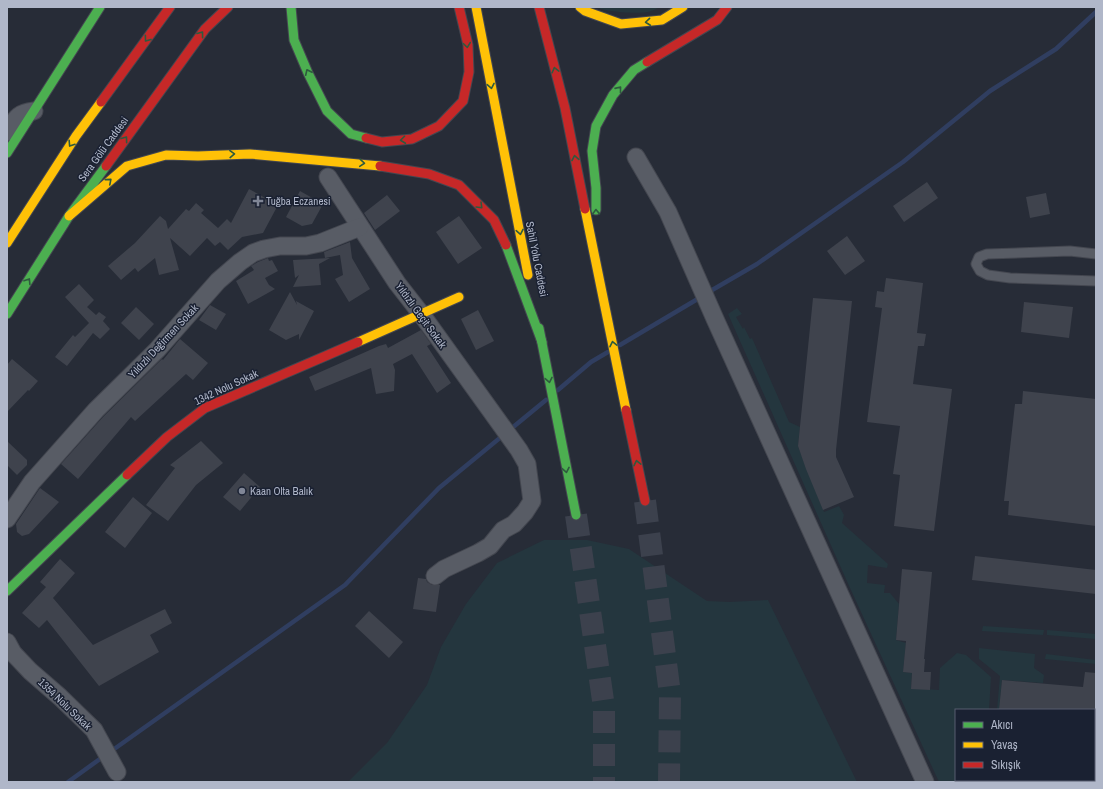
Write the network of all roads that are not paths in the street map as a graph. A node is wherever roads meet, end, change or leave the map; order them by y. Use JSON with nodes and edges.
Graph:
{"nodes":[{"id":1,"x":92,"y":7,"type":"edge"},
{"id":2,"x":100,"y":7,"type":"edge"},
{"id":3,"x":170,"y":7,"type":"edge"},
{"id":4,"x":228,"y":7,"type":"edge"},
{"id":5,"x":291,"y":7,"type":"edge"},
{"id":6,"x":459,"y":7,"type":"edge"},
{"id":7,"x":476,"y":7,"type":"edge"},
{"id":8,"x":539,"y":7,"type":"edge"},
{"id":9,"x":580,"y":7,"type":"edge"},
{"id":10,"x":683,"y":7,"type":"edge"},
{"id":11,"x":727,"y":7,"type":"edge"},
{"id":12,"x":82,"y":37,"type":"junction"},
{"id":13,"x":34,"y":111,"type":"junction"},
{"id":14,"x":7,"y":132,"type":"edge"},
{"id":15,"x":7,"y":153,"type":"edge"},
{"id":16,"x":636,"y":157,"type":"dead end"},
{"id":17,"x":328,"y":177,"type":"dead end"},
{"id":18,"x":69,"y":216,"type":"junction"},
{"id":19,"x":360,"y":227,"type":"junction"},
{"id":20,"x":7,"y":243,"type":"edge"},
{"id":21,"x":1096,"y":254,"type":"edge"},
{"id":22,"x":598,"y":279,"type":"junction"},
{"id":23,"x":1096,"y":281,"type":"edge"},
{"id":24,"x":459,"y":297,"type":"dead end"},
{"id":25,"x":7,"y":314,"type":"edge"},
{"id":26,"x":422,"y":315,"type":"junction"},
{"id":27,"x":542,"y":342,"type":"junction"},
{"id":28,"x":645,"y":501,"type":"tunnel mouth"},
{"id":29,"x":576,"y":515,"type":"tunnel mouth"},
{"id":30,"x":7,"y":519,"type":"edge"},
{"id":31,"x":435,"y":576,"type":"dead end"},
{"id":32,"x":9,"y":584,"type":"edge"},
{"id":33,"x":7,"y":642,"type":"edge"},
{"id":34,"x":117,"y":772,"type":"dead end"},
{"id":35,"x":925,"y":782,"type":"edge"}],
"edges":[{"from":1,"to":12,"type":"main road"},
{"from":2,"to":12,"type":"main road"},
{"from":3,"to":20,"type":"main road","one_way":true},
{"from":18,"to":4,"type":"main road","name":"Sera Gölü Caddesi","one_way":true},
{"from":6,"to":5,"type":"main road","one_way":true},
{"from":7,"to":27,"type":"main road","name":"Sahil Yolu Caddesi","one_way":true},
{"from":22,"to":8,"type":"main road","one_way":true},
{"from":10,"to":9,"type":"main road","one_way":true},
{"from":22,"to":11,"type":"main road","one_way":true},
{"from":12,"to":13,"type":"main road"},
{"from":13,"to":14,"type":"street"},
{"from":13,"to":15,"type":"main road"},
{"from":16,"to":35,"type":"street"},
{"from":17,"to":19,"type":"street","name":"Yıldızlı Geçit Sokak"},
{"from":25,"to":18,"type":"main road","name":"Sera Gölü Caddesi","one_way":true},
{"from":18,"to":27,"type":"main road","one_way":true},
{"from":19,"to":26,"type":"street","name":"Yıldızlı Geçit Sokak"},
{"from":19,"to":30,"type":"street","name":"Yıldızlı Değirmen Sokak"},
{"from":21,"to":23,"type":"lane"},
{"from":28,"to":22,"type":"main road","one_way":true},
{"from":24,"to":26,"type":"main road","name":"1342 Nolu Sokak"},
{"from":26,"to":31,"type":"street","name":"Yıldızlı Geçit Sokak"},
{"from":26,"to":32,"type":"main road","name":"1342 Nolu Sokak"},
{"from":27,"to":29,"type":"main road","name":"Sahil Yolu Caddesi","one_way":true},
{"from":33,"to":34,"type":"street","name":"1354 Nolu Sokak"}]}
